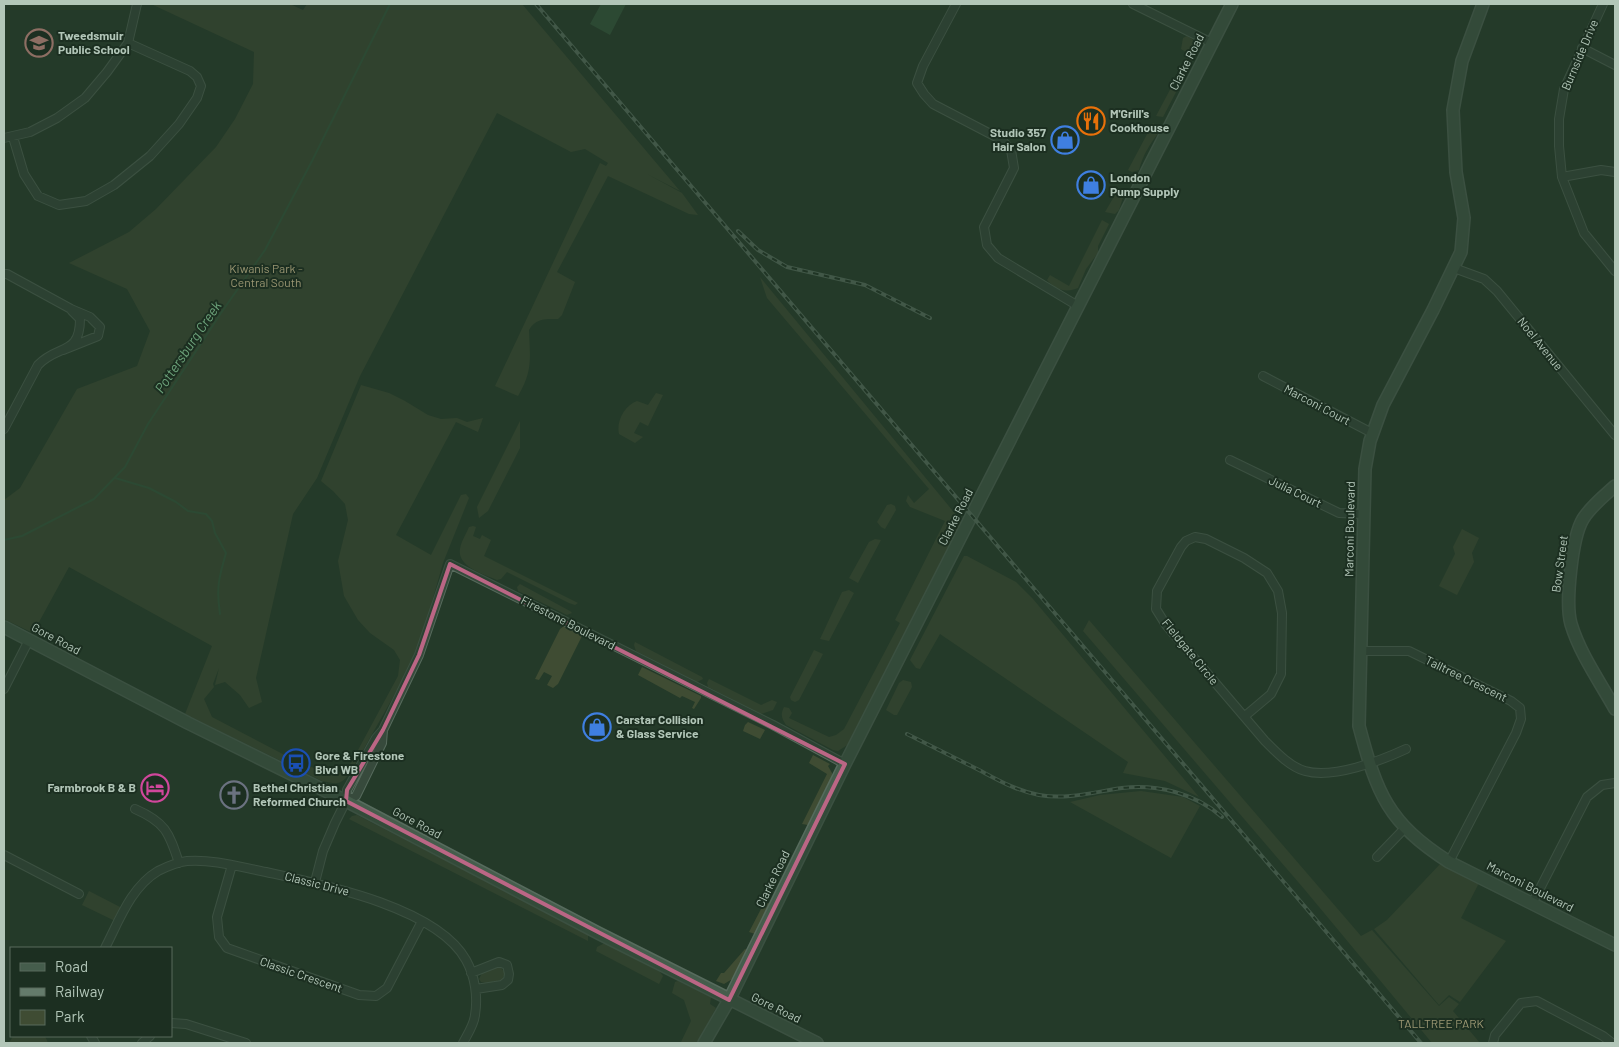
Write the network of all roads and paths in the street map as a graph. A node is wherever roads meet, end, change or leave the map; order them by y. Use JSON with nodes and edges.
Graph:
{"nodes":[{"id":1,"x":137,"y":4,"type":"edge"},
{"id":2,"x":956,"y":4,"type":"edge"},
{"id":3,"x":1133,"y":4,"type":"edge"},
{"id":4,"x":1232,"y":4,"type":"edge"},
{"id":5,"x":1483,"y":4,"type":"edge"},
{"id":6,"x":1602,"y":4,"type":"edge"},
{"id":7,"x":128,"y":43,"type":"junction"},
{"id":8,"x":1212,"y":44,"type":"junction"},
{"id":9,"x":1582,"y":48,"type":"junction"},
{"id":10,"x":1615,"y":65,"type":"edge"},
{"id":11,"x":13,"y":137,"type":"junction"},
{"id":12,"x":4,"y":138,"type":"edge"},
{"id":13,"x":1615,"y":172,"type":"edge"},
{"id":14,"x":1562,"y":177,"type":"junction"},
{"id":15,"x":1454,"y":268,"type":"junction"},
{"id":16,"x":1615,"y":271,"type":"edge"},
{"id":17,"x":4,"y":274,"type":"edge"},
{"id":18,"x":1078,"y":306,"type":"junction"},
{"id":19,"x":71,"y":309,"type":"junction"},
{"id":20,"x":63,"y":350,"type":"junction"},
{"id":21,"x":1263,"y":376,"type":"dead end"},
{"id":22,"x":4,"y":429,"type":"edge"},
{"id":23,"x":1372,"y":433,"type":"junction"},
{"id":24,"x":1615,"y":435,"type":"edge"},
{"id":25,"x":1230,"y":460,"type":"dead end"},
{"id":26,"x":1615,"y":486,"type":"edge"},
{"id":27,"x":1364,"y":514,"type":"junction"},
{"id":28,"x":4,"y":627,"type":"edge"},
{"id":29,"x":29,"y":640,"type":"junction"},
{"id":30,"x":1361,"y":651,"type":"junction"},
{"id":31,"x":4,"y":689,"type":"edge"},
{"id":32,"x":1615,"y":709,"type":"edge"},
{"id":33,"x":1244,"y":716,"type":"junction"},
{"id":34,"x":1406,"y":749,"type":"dead end"},
{"id":35,"x":845,"y":764,"type":"junction"},
{"id":36,"x":1369,"y":764,"type":"junction"},
{"id":37,"x":1615,"y":783,"type":"edge"},
{"id":38,"x":346,"y":801,"type":"junction"},
{"id":39,"x":135,"y":809,"type":"dead end"},
{"id":40,"x":1405,"y":828,"type":"junction"},
{"id":41,"x":4,"y":855,"type":"edge"},
{"id":42,"x":1377,"y":857,"type":"dead end"},
{"id":43,"x":1449,"y":862,"type":"junction"},
{"id":44,"x":178,"y":863,"type":"junction"},
{"id":45,"x":232,"y":865,"type":"junction"},
{"id":46,"x":315,"y":882,"type":"junction"},
{"id":47,"x":79,"y":894,"type":"dead end"},
{"id":48,"x":1533,"y":902,"type":"junction"},
{"id":49,"x":422,"y":922,"type":"junction"},
{"id":50,"x":1615,"y":945,"type":"edge"},
{"id":51,"x":106,"y":947,"type":"edge"},
{"id":52,"x":471,"y":973,"type":"junction"},
{"id":53,"x":476,"y":990,"type":"junction"},
{"id":54,"x":729,"y":1000,"type":"junction"},
{"id":55,"x":172,"y":1023,"type":"edge"},
{"id":56,"x":246,"y":1043,"type":"edge"},
{"id":57,"x":463,"y":1043,"type":"edge"},
{"id":58,"x":704,"y":1043,"type":"edge"},
{"id":59,"x":817,"y":1043,"type":"edge"},
{"id":60,"x":1493,"y":1043,"type":"edge"},
{"id":61,"x":1612,"y":1043,"type":"edge"}],
"edges":[{"from":1,"to":7,"type":"street"},
{"from":2,"to":18,"type":"street"},
{"from":3,"to":8,"type":"street"},
{"from":4,"to":8,"type":"main road","name":"Clarke Road"},
{"from":5,"to":15,"type":"main road","name":"Marconi Boulevard"},
{"from":6,"to":9,"type":"street","name":"Burnside Drive"},
{"from":7,"to":11,"type":"street"},
{"from":7,"to":11,"type":"street"},
{"from":8,"to":18,"type":"main road","name":"Clarke Road"},
{"from":9,"to":10,"type":"street"},
{"from":9,"to":14,"type":"street","name":"Burnside Drive"},
{"from":11,"to":12,"type":"street"},
{"from":13,"to":14,"type":"street"},
{"from":14,"to":16,"type":"street","name":"Burnside Drive"},
{"from":15,"to":23,"type":"main road","name":"Marconi Boulevard"},
{"from":15,"to":24,"type":"street","name":"Noel Avenue"},
{"from":17,"to":19,"type":"street"},
{"from":18,"to":35,"type":"main road","name":"Clarke Road"},
{"from":19,"to":20,"type":"street"},
{"from":19,"to":20,"type":"street"},
{"from":20,"to":22,"type":"street"},
{"from":21,"to":23,"type":"street","name":"Marconi Court"},
{"from":23,"to":27,"type":"main road","name":"Marconi Boulevard"},
{"from":25,"to":27,"type":"street","name":"Julia Court"},
{"from":26,"to":32,"type":"main road","name":"Bow Street"},
{"from":27,"to":30,"type":"main road","name":"Marconi Boulevard"},
{"from":28,"to":29,"type":"main road","name":"Gore Road"},
{"from":29,"to":31,"type":"street"},
{"from":29,"to":38,"type":"main road","name":"Gore Road"},
{"from":30,"to":36,"type":"main road","name":"Marconi Boulevard"},
{"from":30,"to":43,"type":"street","name":"Talltree Crescent"},
{"from":33,"to":33,"type":"street","name":"Fieldgate Circle"},
{"from":33,"to":36,"type":"street","name":"Fieldgate Circle"},
{"from":34,"to":36,"type":"street","name":"Fieldgate Circle"},
{"from":35,"to":38,"type":"street","name":"Firestone Boulevard"},
{"from":35,"to":54,"type":"main road","name":"Clarke Road"},
{"from":36,"to":40,"type":"main road","name":"Marconi Boulevard"},
{"from":37,"to":48,"type":"street"},
{"from":38,"to":46,"type":"street","name":"Firestone Boulevard"},
{"from":38,"to":54,"type":"main road","name":"Gore Road"},
{"from":39,"to":44,"type":"street"},
{"from":40,"to":42,"type":"street"},
{"from":40,"to":43,"type":"main road","name":"Marconi Boulevard"},
{"from":41,"to":47,"type":"street"},
{"from":43,"to":48,"type":"main road","name":"Marconi Boulevard"},
{"from":44,"to":45,"type":"street","name":"Classic Drive"},
{"from":44,"to":51,"type":"street","name":"Classic Drive"},
{"from":45,"to":46,"type":"street","name":"Classic Drive"},
{"from":45,"to":49,"type":"street","name":"Classic Crescent"},
{"from":46,"to":49,"type":"street","name":"Classic Drive"},
{"from":48,"to":50,"type":"main road","name":"Marconi Boulevard"},
{"from":49,"to":52,"type":"street","name":"Classic Drive"},
{"from":52,"to":53,"type":"street","name":"Classic Drive"},
{"from":52,"to":53,"type":"street"},
{"from":53,"to":57,"type":"street","name":"Classic Drive"},
{"from":54,"to":58,"type":"main road","name":"Clarke Road"},
{"from":54,"to":59,"type":"main road","name":"Gore Road"},
{"from":55,"to":56,"type":"street"},
{"from":60,"to":61,"type":"street"}]}
